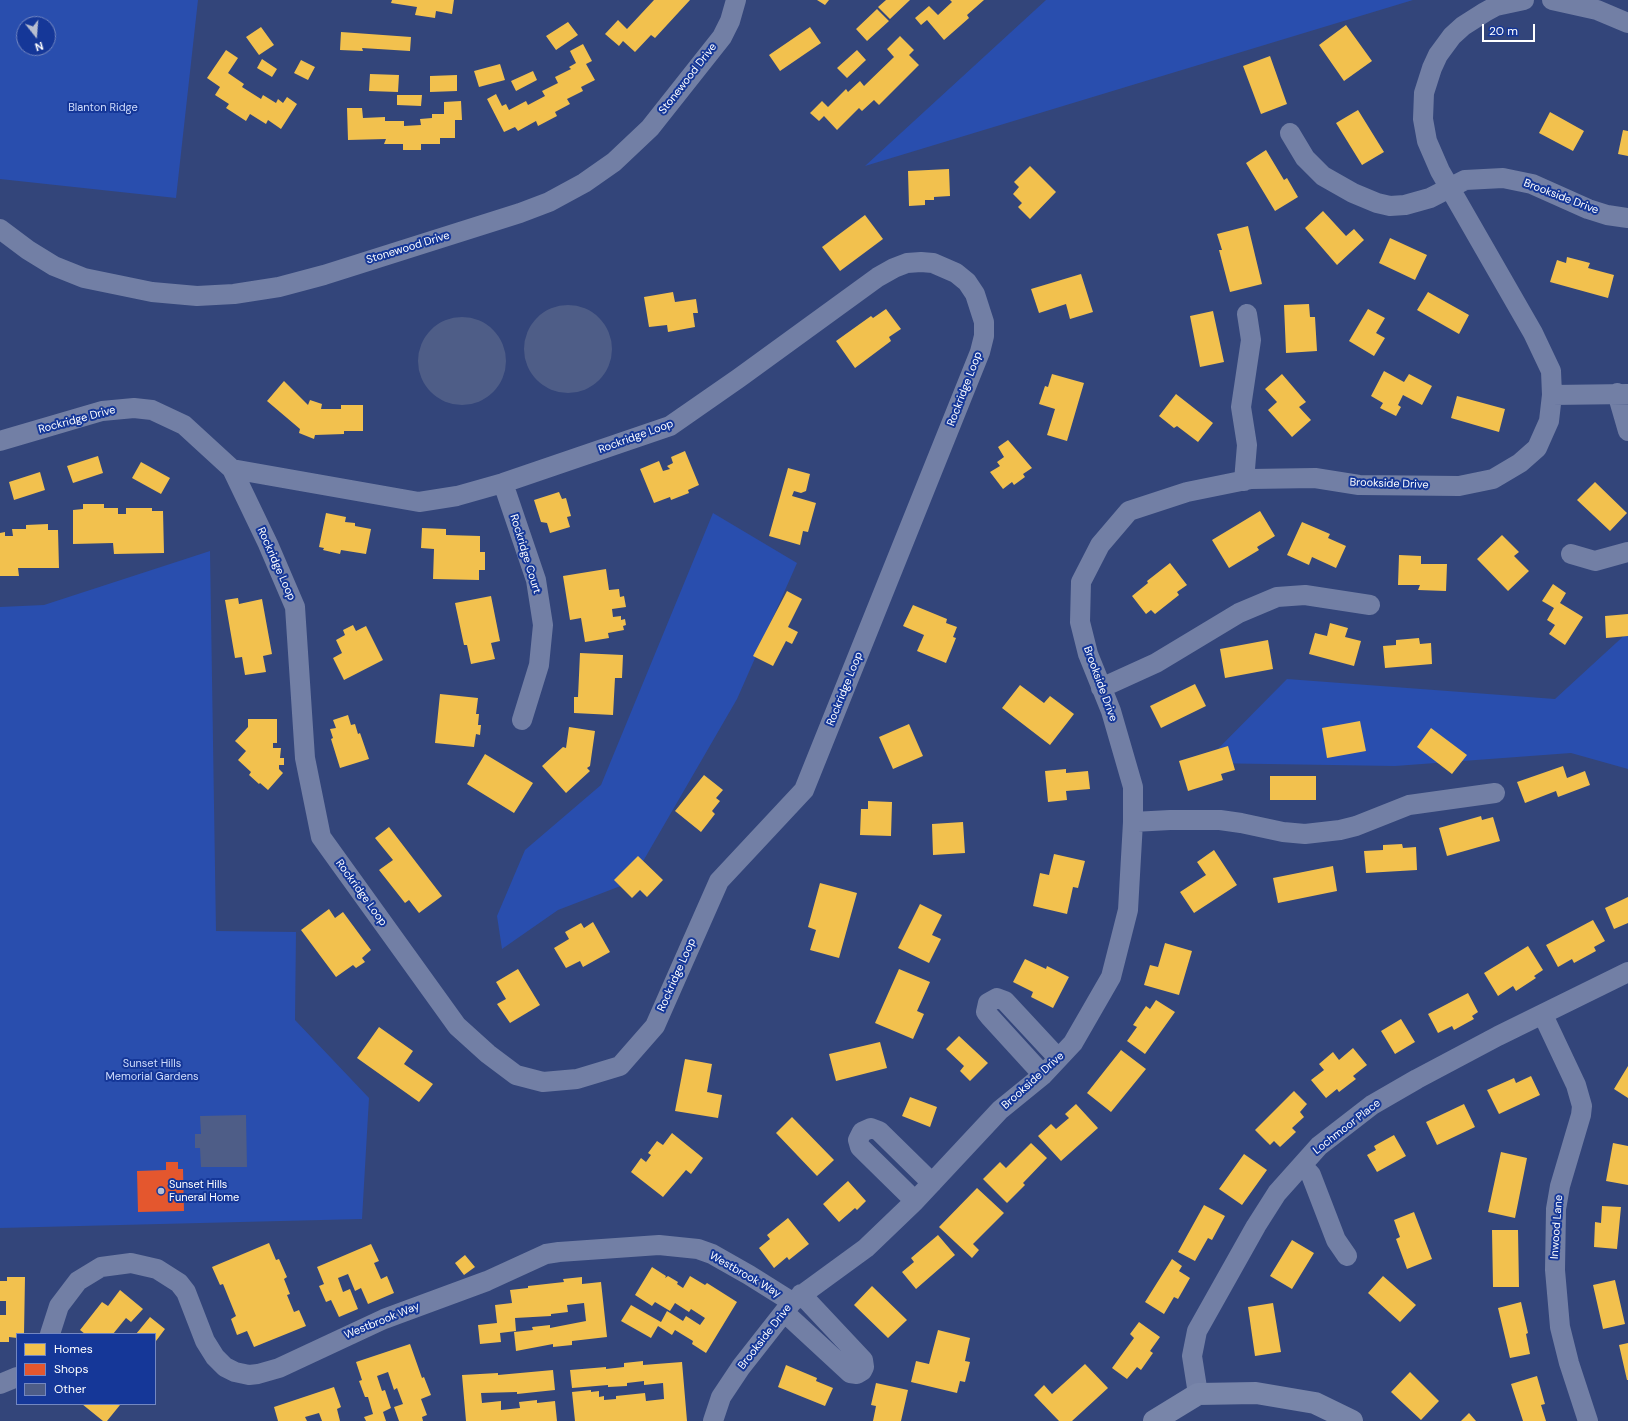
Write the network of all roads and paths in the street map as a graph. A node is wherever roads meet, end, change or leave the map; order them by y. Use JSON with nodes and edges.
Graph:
{"nodes":[{"id":1,"x":736,"y":0,"type":"edge"},
{"id":2,"x":1524,"y":0,"type":"edge"},
{"id":3,"x":1552,"y":0,"type":"edge"},
{"id":4,"x":1628,"y":23,"type":"edge"},
{"id":5,"x":1290,"y":133,"type":"dead end"},
{"id":6,"x":1448,"y":188,"type":"junction"},
{"id":7,"x":1628,"y":218,"type":"edge"},
{"id":8,"x":0,"y":229,"type":"edge"},
{"id":9,"x":1247,"y":314,"type":"dead end"},
{"id":10,"x":1552,"y":394,"type":"junction"},
{"id":11,"x":1622,"y":394,"type":"edge"},
{"id":12,"x":1628,"y":431,"type":"edge"},
{"id":13,"x":0,"y":441,"type":"edge"},
{"id":14,"x":232,"y":469,"type":"junction"},
{"id":15,"x":288,"y":480,"type":"junction"},
{"id":16,"x":1244,"y":481,"type":"junction"},
{"id":17,"x":503,"y":483,"type":"junction"},
{"id":18,"x":256,"y":520,"type":"junction"},
{"id":19,"x":1628,"y":552,"type":"edge"},
{"id":20,"x":1571,"y":554,"type":"dead end"},
{"id":21,"x":1370,"y":605,"type":"dead end"},
{"id":22,"x":1101,"y":688,"type":"junction"},
{"id":23,"x":522,"y":720,"type":"dead end"},
{"id":24,"x":1495,"y":793,"type":"dead end"},
{"id":25,"x":1133,"y":822,"type":"junction"},
{"id":26,"x":1628,"y":972,"type":"edge"},
{"id":27,"x":1543,"y":1015,"type":"junction"},
{"id":28,"x":1058,"y":1058,"type":"junction"},
{"id":29,"x":1042,"y":1075,"type":"junction"},
{"id":30,"x":1302,"y":1165,"type":"junction"},
{"id":31,"x":932,"y":1183,"type":"junction"},
{"id":32,"x":915,"y":1201,"type":"junction"},
{"id":33,"x":1347,"y":1256,"type":"dead end"},
{"id":34,"x":792,"y":1303,"type":"junction"},
{"id":35,"x":50,"y":1333,"type":"edge"},
{"id":36,"x":16,"y":1377,"type":"edge"},
{"id":37,"x":0,"y":1384,"type":"edge"},
{"id":38,"x":1198,"y":1394,"type":"junction"},
{"id":39,"x":713,"y":1421,"type":"edge"},
{"id":40,"x":1154,"y":1421,"type":"edge"},
{"id":41,"x":1352,"y":1421,"type":"edge"},
{"id":42,"x":1588,"y":1421,"type":"edge"}],
"edges":[{"from":1,"to":8,"type":"street","name":"Stonewood Drive"},
{"from":2,"to":6,"type":"street","name":"Brookside Drive"},
{"from":3,"to":4,"type":"street"},
{"from":5,"to":6,"type":"street","name":"Brookside Drive"},
{"from":6,"to":7,"type":"street","name":"Brookside Drive"},
{"from":6,"to":10,"type":"street","name":"Brookside Drive"},
{"from":9,"to":16,"type":"street"},
{"from":10,"to":11,"type":"street"},
{"from":10,"to":16,"type":"street","name":"Brookside Drive"},
{"from":11,"to":12,"type":"street"},
{"from":13,"to":14,"type":"street","name":"Rockridge Drive"},
{"from":14,"to":15,"type":"street","name":"Rockridge Loop"},
{"from":14,"to":18,"type":"street","name":"Rockridge Loop"},
{"from":15,"to":17,"type":"street","name":"Rockridge Loop"},
{"from":15,"to":18,"type":"street"},
{"from":16,"to":22,"type":"street","name":"Brookside Drive"},
{"from":17,"to":18,"type":"street","name":"Rockridge Loop"},
{"from":17,"to":23,"type":"street","name":"Rockridge Court"},
{"from":19,"to":20,"type":"street"},
{"from":21,"to":22,"type":"street"},
{"from":22,"to":25,"type":"street","name":"Brookside Drive"},
{"from":24,"to":25,"type":"street"},
{"from":25,"to":28,"type":"street","name":"Brookside Drive"},
{"from":26,"to":27,"type":"street","name":"Lochmoor Place"},
{"from":27,"to":30,"type":"street","name":"Lochmoor Place"},
{"from":27,"to":42,"type":"street","name":"Inwood Lane"},
{"from":28,"to":29,"type":"street","name":"Brookside Drive"},
{"from":28,"to":29,"type":"street"},
{"from":29,"to":31,"type":"street","name":"Brookside Drive"},
{"from":30,"to":33,"type":"street"},
{"from":30,"to":38,"type":"street","name":"Lochmoor Place"},
{"from":31,"to":32,"type":"street","name":"Brookside Drive"},
{"from":31,"to":32,"type":"street"},
{"from":32,"to":34,"type":"street","name":"Brookside Drive"},
{"from":34,"to":35,"type":"street","name":"Westbrook Way"},
{"from":34,"to":39,"type":"street","name":"Brookside Drive"},
{"from":36,"to":37,"type":"street"},
{"from":38,"to":40,"type":"street"},
{"from":38,"to":41,"type":"street"}]}
